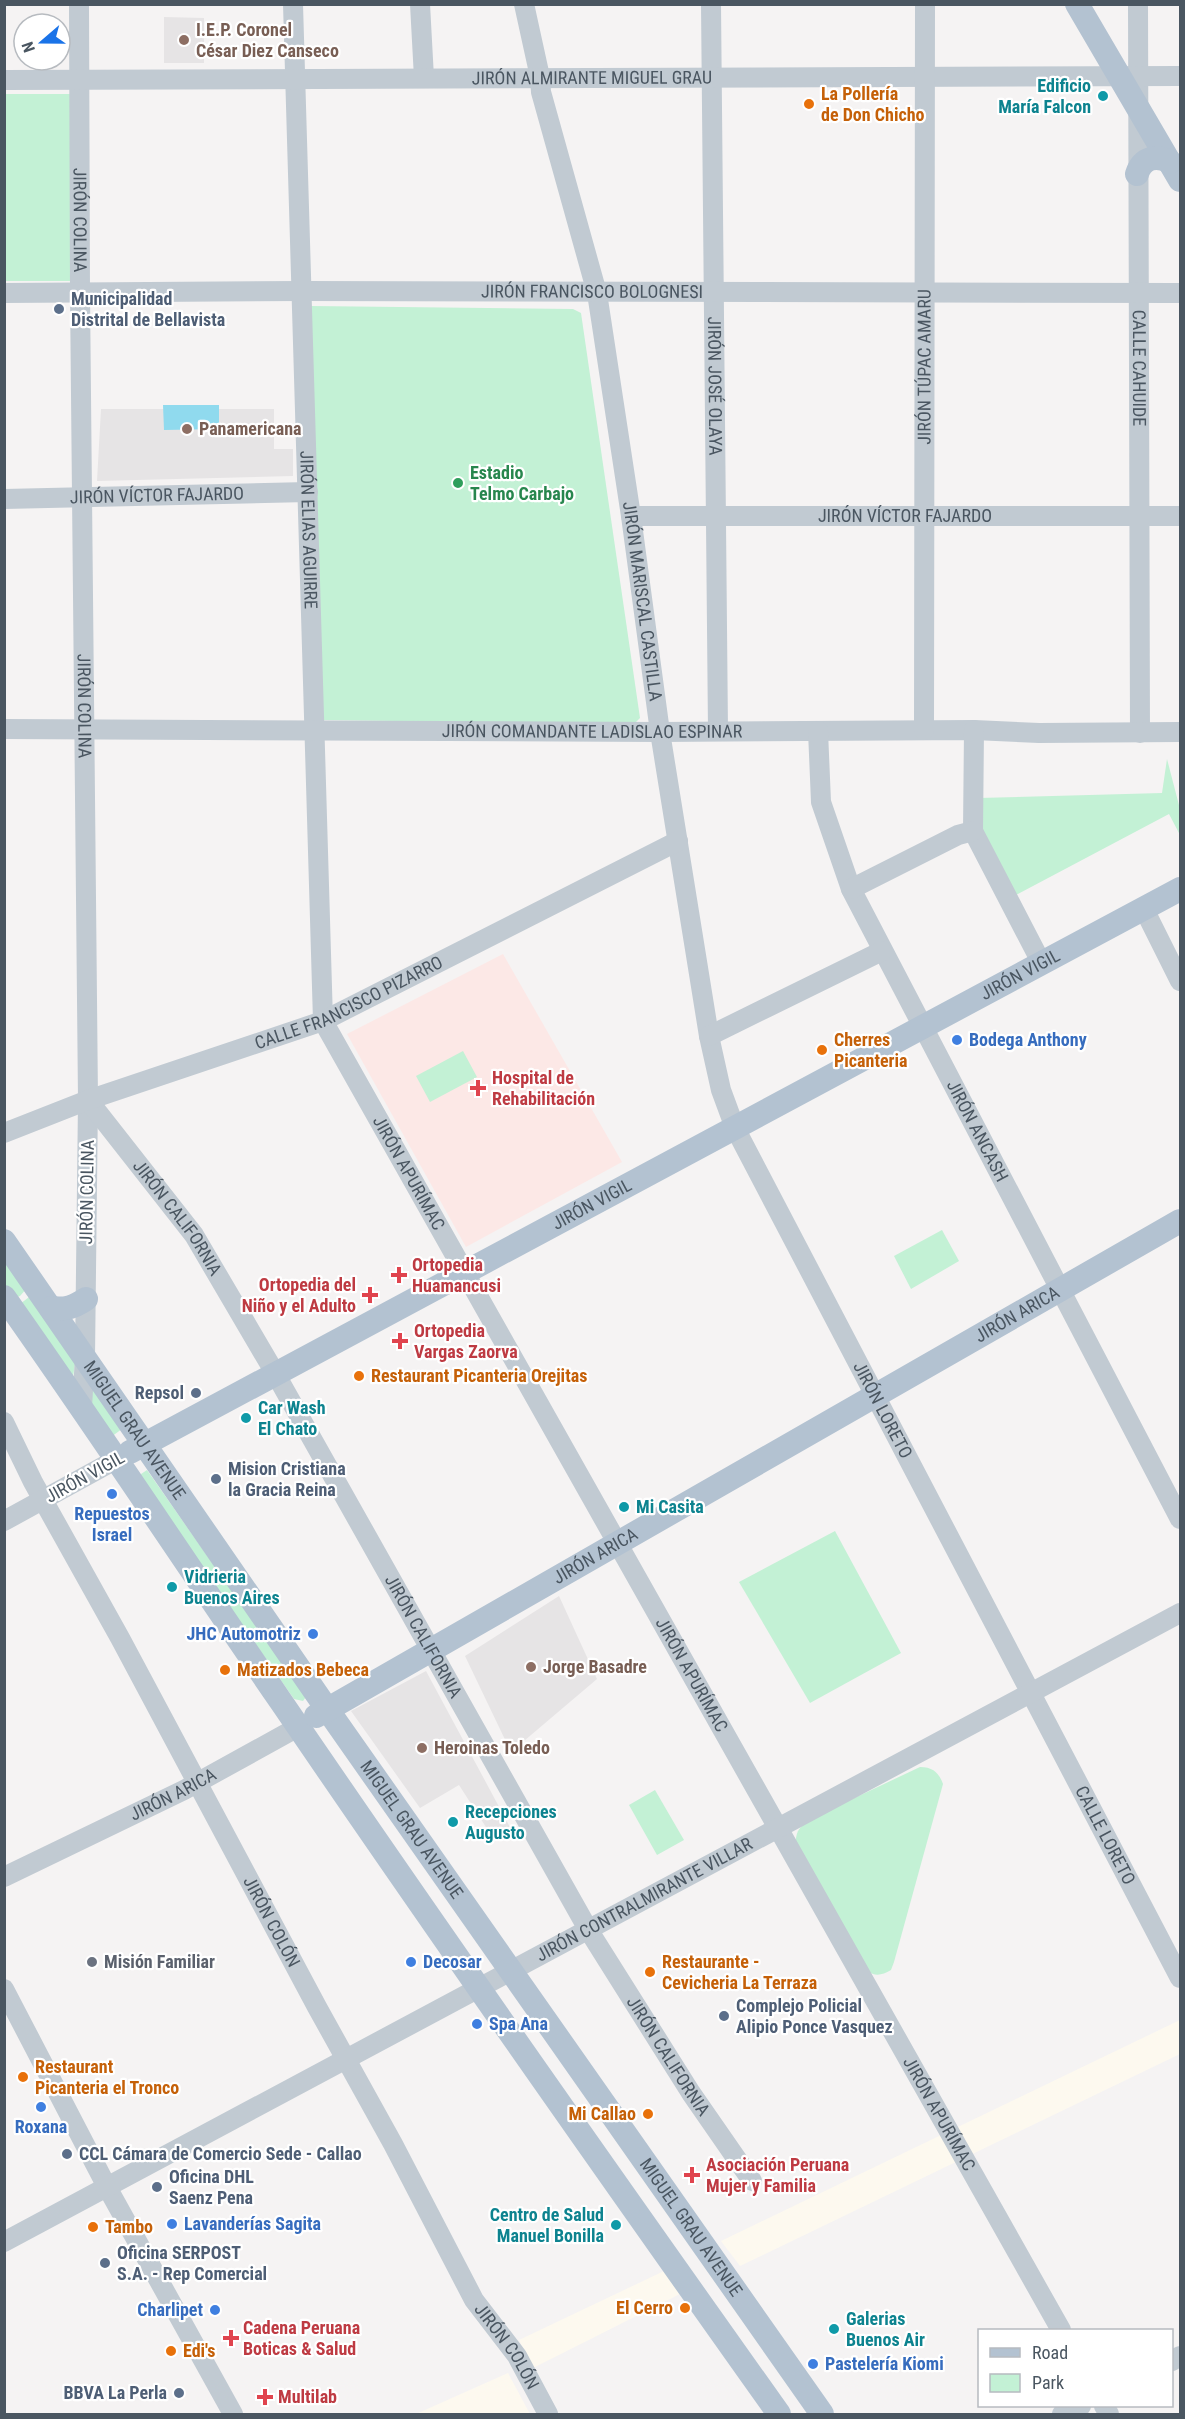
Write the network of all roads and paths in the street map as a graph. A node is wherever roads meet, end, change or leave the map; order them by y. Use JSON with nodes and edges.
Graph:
{"nodes":[{"id":1,"x":79,"y":4,"type":"edge"},
{"id":2,"x":293,"y":4,"type":"edge"},
{"id":3,"x":420,"y":4,"type":"edge"},
{"id":4,"x":524,"y":4,"type":"edge"},
{"id":5,"x":711,"y":4,"type":"edge"},
{"id":6,"x":925,"y":4,"type":"edge"},
{"id":7,"x":1077,"y":4,"type":"edge"},
{"id":8,"x":1096,"y":4,"type":"edge"},
{"id":9,"x":1138,"y":4,"type":"edge"},
{"id":10,"x":926,"y":76,"type":"junction"},
{"id":11,"x":1128,"y":76,"type":"junction"},
{"id":12,"x":1180,"y":76,"type":"edge"},
{"id":13,"x":540,"y":77,"type":"junction"},
{"id":14,"x":712,"y":77,"type":"junction"},
{"id":15,"x":296,"y":78,"type":"junction"},
{"id":16,"x":424,"y":78,"type":"junction"},
{"id":17,"x":4,"y":80,"type":"edge"},
{"id":18,"x":79,"y":80,"type":"junction"},
{"id":19,"x":1137,"y":106,"type":"junction"},
{"id":20,"x":1177,"y":163,"type":"edge"},
{"id":21,"x":1137,"y":174,"type":"junction"},
{"id":22,"x":302,"y":291,"type":"junction"},
{"id":23,"x":714,"y":292,"type":"junction"},
{"id":24,"x":925,"y":292,"type":"junction"},
{"id":25,"x":1139,"y":292,"type":"junction"},
{"id":26,"x":4,"y":293,"type":"edge"},
{"id":27,"x":80,"y":293,"type":"junction"},
{"id":28,"x":597,"y":293,"type":"junction"},
{"id":29,"x":1180,"y":293,"type":"edge"},
{"id":30,"x":308,"y":492,"type":"junction"},
{"id":31,"x":82,"y":497,"type":"junction"},
{"id":32,"x":4,"y":499,"type":"edge"},
{"id":33,"x":631,"y":516,"type":"junction"},
{"id":34,"x":716,"y":516,"type":"junction"},
{"id":35,"x":924,"y":516,"type":"junction"},
{"id":36,"x":1138,"y":516,"type":"junction"},
{"id":37,"x":1180,"y":516,"type":"edge"},
{"id":38,"x":84,"y":728,"type":"junction"},
{"id":39,"x":4,"y":729,"type":"edge"},
{"id":40,"x":315,"y":729,"type":"junction"},
{"id":41,"x":924,"y":730,"type":"junction"},
{"id":42,"x":974,"y":730,"type":"junction"},
{"id":43,"x":718,"y":731,"type":"junction"},
{"id":44,"x":818,"y":731,"type":"junction"},
{"id":45,"x":660,"y":732,"type":"junction"},
{"id":46,"x":1180,"y":732,"type":"edge"},
{"id":47,"x":1140,"y":733,"type":"junction"},
{"id":48,"x":973,"y":831,"type":"junction"},
{"id":49,"x":678,"y":841,"type":"junction"},
{"id":50,"x":851,"y":889,"type":"junction"},
{"id":51,"x":1180,"y":889,"type":"edge"},
{"id":52,"x":1144,"y":909,"type":"junction"},
{"id":53,"x":882,"y":951,"type":"junction"},
{"id":54,"x":1042,"y":964,"type":"junction"},
{"id":55,"x":1180,"y":981,"type":"edge"},
{"id":56,"x":323,"y":1021,"type":"junction"},
{"id":57,"x":923,"y":1028,"type":"junction"},
{"id":58,"x":709,"y":1036,"type":"junction"},
{"id":59,"x":88,"y":1100,"type":"junction"},
{"id":60,"x":735,"y":1128,"type":"junction"},
{"id":61,"x":4,"y":1133,"type":"edge"},
{"id":62,"x":1180,"y":1221,"type":"edge"},
{"id":63,"x":4,"y":1241,"type":"edge"},
{"id":64,"x":465,"y":1273,"type":"junction"},
{"id":65,"x":31,"y":1279,"type":"junction"},
{"id":66,"x":1060,"y":1290,"type":"junction"},
{"id":67,"x":6,"y":1299,"type":"edge"},
{"id":68,"x":86,"y":1299,"type":"junction"},
{"id":69,"x":51,"y":1308,"type":"junction"},
{"id":70,"x":86,"y":1357,"type":"junction"},
{"id":71,"x":275,"y":1373,"type":"junction"},
{"id":72,"x":876,"y":1396,"type":"junction"},
{"id":73,"x":82,"y":1407,"type":"junction"},
{"id":74,"x":4,"y":1422,"type":"edge"},
{"id":75,"x":144,"y":1443,"type":"junction"},
{"id":76,"x":117,"y":1459,"type":"junction"},
{"id":77,"x":43,"y":1500,"type":"junction"},
{"id":78,"x":1180,"y":1519,"type":"edge"},
{"id":79,"x":4,"y":1521,"type":"edge"},
{"id":80,"x":617,"y":1544,"type":"junction"},
{"id":81,"x":1180,"y":1613,"type":"edge"},
{"id":82,"x":431,"y":1650,"type":"junction"},
{"id":83,"x":1031,"y":1692,"type":"junction"},
{"id":84,"x":327,"y":1709,"type":"junction"},
{"id":85,"x":298,"y":1727,"type":"junction"},
{"id":86,"x":197,"y":1783,"type":"junction"},
{"id":87,"x":778,"y":1828,"type":"junction"},
{"id":88,"x":4,"y":1876,"type":"edge"},
{"id":89,"x":589,"y":1930,"type":"junction"},
{"id":90,"x":512,"y":1971,"type":"junction"},
{"id":91,"x":1180,"y":1978,"type":"edge"},
{"id":92,"x":4,"y":1989,"type":"edge"},
{"id":93,"x":479,"y":1989,"type":"junction"},
{"id":94,"x":347,"y":2060,"type":"junction"},
{"id":95,"x":752,"y":2181,"type":"dead end"},
{"id":96,"x":107,"y":2187,"type":"junction"},
{"id":97,"x":4,"y":2242,"type":"edge"},
{"id":98,"x":716,"y":2263,"type":"junction"},
{"id":99,"x":684,"y":2280,"type":"junction"},
{"id":100,"x":1060,"y":2329,"type":"edge"},
{"id":101,"x":1079,"y":2407,"type":"edge"},
{"id":102,"x":233,"y":2415,"type":"edge"},
{"id":103,"x":548,"y":2415,"type":"edge"},
{"id":104,"x":779,"y":2415,"type":"edge"},
{"id":105,"x":822,"y":2415,"type":"edge"},
{"id":106,"x":1062,"y":2415,"type":"edge"}],
"edges":[{"from":1,"to":18,"type":"street","name":"JIRÓN COLINA"},
{"from":2,"to":15,"type":"street","name":"JIRÓN ELIAS AGUIRRE"},
{"from":3,"to":16,"type":"street"},
{"from":4,"to":13,"type":"street","name":"JIRÓN MARISCAL CASTILLA"},
{"from":5,"to":14,"type":"street","name":"JIRÓN JOSÉ OLAYA"},
{"from":6,"to":10,"type":"street","name":"JIRÓN TÚPAC AMARU"},
{"from":7,"to":11,"type":"main road"},
{"from":8,"to":11,"type":"main road"},
{"from":9,"to":11,"type":"street"},
{"from":10,"to":11,"type":"street","name":"JIRÓN ALMIRANTE MIGUEL GRAU"},
{"from":10,"to":14,"type":"street","name":"JIRÓN ALMIRANTE MIGUEL GRAU"},
{"from":10,"to":24,"type":"street","name":"JIRÓN TÚPAC AMARU"},
{"from":11,"to":12,"type":"street","name":"JIRÓN ALMIRANTE MIGUEL GRAU"},
{"from":11,"to":19,"type":"main road"},
{"from":11,"to":20,"type":"main road"},
{"from":13,"to":14,"type":"street","name":"JIRÓN ALMIRANTE MIGUEL GRAU"},
{"from":13,"to":16,"type":"street","name":"JIRÓN ALMIRANTE MIGUEL GRAU"},
{"from":13,"to":28,"type":"street","name":"JIRÓN MARISCAL CASTILLA"},
{"from":14,"to":23,"type":"street","name":"JIRÓN JOSÉ OLAYA"},
{"from":15,"to":16,"type":"street","name":"JIRÓN ALMIRANTE MIGUEL GRAU"},
{"from":15,"to":18,"type":"street","name":"JIRÓN ALMIRANTE MIGUEL GRAU"},
{"from":15,"to":22,"type":"street","name":"JIRÓN ELIAS AGUIRRE"},
{"from":17,"to":18,"type":"street","name":"JIRÓN ALMIRANTE MIGUEL GRAU"},
{"from":18,"to":27,"type":"street","name":"JIRÓN COLINA"},
{"from":19,"to":20,"type":"main road"},
{"from":19,"to":21,"type":"street","name":"CALLE CAHUIDE"},
{"from":20,"to":21,"type":"main road"},
{"from":21,"to":25,"type":"street","name":"CALLE CAHUIDE"},
{"from":22,"to":27,"type":"street","name":"JIRÓN FRANCISCO BOLOGNESI"},
{"from":22,"to":28,"type":"street","name":"JIRÓN FRANCISCO BOLOGNESI"},
{"from":22,"to":30,"type":"street","name":"JIRÓN ELIAS AGUIRRE"},
{"from":23,"to":24,"type":"street","name":"JIRÓN FRANCISCO BOLOGNESI"},
{"from":23,"to":28,"type":"street","name":"JIRÓN FRANCISCO BOLOGNESI"},
{"from":23,"to":34,"type":"street","name":"JIRÓN JOSÉ OLAYA"},
{"from":24,"to":25,"type":"street","name":"JIRÓN FRANCISCO BOLOGNESI"},
{"from":24,"to":35,"type":"street","name":"JIRÓN TÚPAC AMARU"},
{"from":25,"to":29,"type":"street","name":"JIRÓN FRANCISCO BOLOGNESI"},
{"from":25,"to":36,"type":"street","name":"CALLE CAHUIDE"},
{"from":26,"to":27,"type":"street","name":"JIRÓN FRANCISCO BOLOGNESI"},
{"from":27,"to":31,"type":"street","name":"JIRÓN COLINA"},
{"from":28,"to":33,"type":"street","name":"JIRÓN MARISCAL CASTILLA"},
{"from":30,"to":31,"type":"street","name":"JIRÓN VÍCTOR FAJARDO"},
{"from":30,"to":40,"type":"street","name":"JIRÓN ELIAS AGUIRRE"},
{"from":31,"to":32,"type":"street","name":"JIRÓN VÍCTOR FAJARDO"},
{"from":31,"to":38,"type":"street","name":"JIRÓN COLINA"},
{"from":33,"to":34,"type":"street","name":"JIRÓN VÍCTOR FAJARDO"},
{"from":33,"to":45,"type":"street","name":"JIRÓN MARISCAL CASTILLA"},
{"from":34,"to":35,"type":"street","name":"JIRÓN VÍCTOR FAJARDO"},
{"from":34,"to":43,"type":"street","name":"JIRÓN JOSÉ OLAYA"},
{"from":35,"to":36,"type":"street","name":"JIRÓN VÍCTOR FAJARDO"},
{"from":35,"to":41,"type":"street","name":"JIRÓN TÚPAC AMARU"},
{"from":36,"to":37,"type":"street","name":"JIRÓN VÍCTOR FAJARDO"},
{"from":36,"to":47,"type":"street","name":"CALLE CAHUIDE"},
{"from":38,"to":39,"type":"street","name":"JIRÓN COMANDANTE LADISLAO ESPINAR"},
{"from":38,"to":40,"type":"street","name":"JIRÓN COMANDANTE LADISLAO ESPINAR"},
{"from":38,"to":59,"type":"street","name":"JIRÓN COLINA"},
{"from":40,"to":45,"type":"street","name":"JIRÓN COMANDANTE LADISLAO ESPINAR"},
{"from":40,"to":56,"type":"street","name":"JIRÓN ELIAS AGUIRRE"},
{"from":41,"to":42,"type":"street","name":"JIRÓN COMANDANTE LADISLAO ESPINAR"},
{"from":41,"to":44,"type":"street","name":"JIRÓN COMANDANTE LADISLAO ESPINAR"},
{"from":42,"to":47,"type":"street","name":"JIRÓN COMANDANTE LADISLAO ESPINAR"},
{"from":42,"to":48,"type":"street"},
{"from":43,"to":44,"type":"street","name":"JIRÓN COMANDANTE LADISLAO ESPINAR"},
{"from":43,"to":45,"type":"street","name":"JIRÓN COMANDANTE LADISLAO ESPINAR"},
{"from":44,"to":50,"type":"street","name":"JIRÓN ANCASH"},
{"from":45,"to":49,"type":"street","name":"JIRÓN MARISCAL CASTILLA"},
{"from":46,"to":47,"type":"street","name":"JIRÓN COMANDANTE LADISLAO ESPINAR"},
{"from":48,"to":50,"type":"street"},
{"from":48,"to":54,"type":"street"},
{"from":49,"to":56,"type":"street","name":"CALLE FRANCISCO PIZARRO"},
{"from":49,"to":58,"type":"street","name":"JIRÓN MARISCAL CASTILLA"},
{"from":50,"to":53,"type":"street","name":"JIRÓN ANCASH"},
{"from":51,"to":52,"type":"main road","name":"JIRÓN VIGIL"},
{"from":52,"to":54,"type":"main road","name":"JIRÓN VIGIL"},
{"from":52,"to":55,"type":"street"},
{"from":53,"to":57,"type":"street","name":"JIRÓN ANCASH"},
{"from":53,"to":58,"type":"street"},
{"from":54,"to":57,"type":"main road","name":"JIRÓN VIGIL"},
{"from":56,"to":59,"type":"street","name":"CALLE FRANCISCO PIZARRO"},
{"from":56,"to":64,"type":"street","name":"JIRÓN APURÍMAC"},
{"from":57,"to":60,"type":"main road","name":"JIRÓN VIGIL"},
{"from":57,"to":66,"type":"street","name":"JIRÓN ANCASH"},
{"from":58,"to":60,"type":"street","name":"JIRÓN MARISCAL CASTILLA"},
{"from":59,"to":61,"type":"street","name":"CALLE FRANCISCO PIZARRO"},
{"from":59,"to":68,"type":"street","name":"JIRÓN COLINA"},
{"from":59,"to":71,"type":"street","name":"JIRÓN CALIFORNIA"},
{"from":60,"to":64,"type":"main road","name":"JIRÓN VIGIL"},
{"from":60,"to":72,"type":"street","name":"JIRÓN LORETO"},
{"from":62,"to":66,"type":"main road","name":"JIRÓN ARICA"},
{"from":63,"to":65,"type":"main road","name":"MIGUEL GRAU AVENUE"},
{"from":64,"to":71,"type":"main road","name":"JIRÓN VIGIL"},
{"from":64,"to":80,"type":"street","name":"JIRÓN APURÍMAC"},
{"from":65,"to":67,"type":"main road"},
{"from":65,"to":69,"type":"main road","name":"MIGUEL GRAU AVENUE"},
{"from":66,"to":72,"type":"main road","name":"JIRÓN ARICA"},
{"from":66,"to":78,"type":"street","name":"JIRÓN ANCASH"},
{"from":67,"to":73,"type":"main road","name":"MIGUEL GRAU AVENUE"},
{"from":68,"to":69,"type":"main road"},
{"from":68,"to":70,"type":"street","name":"JIRÓN COLINA"},
{"from":69,"to":70,"type":"main road","name":"MIGUEL GRAU AVENUE"},
{"from":70,"to":73,"type":"street","name":"JIRÓN COLINA"},
{"from":70,"to":75,"type":"main road","name":"MIGUEL GRAU AVENUE"},
{"from":71,"to":75,"type":"main road","name":"JIRÓN VIGIL"},
{"from":71,"to":82,"type":"street","name":"JIRÓN CALIFORNIA"},
{"from":72,"to":80,"type":"main road","name":"JIRÓN ARICA"},
{"from":72,"to":83,"type":"street","name":"JIRÓN LORETO"},
{"from":73,"to":76,"type":"main road","name":"MIGUEL GRAU AVENUE"},
{"from":74,"to":77,"type":"street","name":"JIRÓN COLÓN"},
{"from":75,"to":76,"type":"main road","name":"JIRÓN VIGIL"},
{"from":75,"to":84,"type":"main road","name":"MIGUEL GRAU AVENUE"},
{"from":76,"to":77,"type":"street","name":"JIRÓN VIGIL"},
{"from":76,"to":85,"type":"main road","name":"MIGUEL GRAU AVENUE"},
{"from":77,"to":79,"type":"street","name":"JIRÓN VIGIL"},
{"from":77,"to":86,"type":"street","name":"JIRÓN COLÓN"},
{"from":80,"to":82,"type":"main road","name":"JIRÓN ARICA"},
{"from":80,"to":87,"type":"street","name":"JIRÓN APURÍMAC"},
{"from":81,"to":83,"type":"street","name":"JIRÓN CONTRALMIRANTE VILLAR"},
{"from":82,"to":84,"type":"main road","name":"JIRÓN ARICA"},
{"from":82,"to":89,"type":"street","name":"JIRÓN CALIFORNIA"},
{"from":83,"to":87,"type":"street","name":"JIRÓN CONTRALMIRANTE VILLAR"},
{"from":83,"to":91,"type":"street","name":"CALLE LORETO"},
{"from":84,"to":85,"type":"main road","name":"JIRÓN ARICA"},
{"from":84,"to":90,"type":"main road","name":"MIGUEL GRAU AVENUE"},
{"from":85,"to":86,"type":"street","name":"JIRÓN ARICA"},
{"from":85,"to":93,"type":"main road","name":"MIGUEL GRAU AVENUE"},
{"from":86,"to":88,"type":"street","name":"JIRÓN ARICA"},
{"from":86,"to":94,"type":"street","name":"JIRÓN COLÓN"},
{"from":87,"to":89,"type":"street","name":"JIRÓN CONTRALMIRANTE VILLAR"},
{"from":87,"to":100,"type":"street","name":"JIRÓN APURÍMAC"},
{"from":89,"to":90,"type":"street","name":"JIRÓN CONTRALMIRANTE VILLAR"},
{"from":89,"to":95,"type":"street","name":"JIRÓN CALIFORNIA"},
{"from":90,"to":93,"type":"street","name":"JIRÓN CONTRALMIRANTE VILLAR"},
{"from":90,"to":98,"type":"main road","name":"MIGUEL GRAU AVENUE"},
{"from":92,"to":96,"type":"street"},
{"from":93,"to":94,"type":"street","name":"JIRÓN CONTRALMIRANTE VILLAR"},
{"from":93,"to":99,"type":"main road","name":"MIGUEL GRAU AVENUE"},
{"from":94,"to":96,"type":"street","name":"JIRÓN CONTRALMIRANTE VILLAR"},
{"from":94,"to":103,"type":"street","name":"JIRÓN COLÓN"},
{"from":96,"to":97,"type":"street","name":"JIRÓN CONTRALMIRANTE VILLAR"},
{"from":96,"to":102,"type":"street"},
{"from":98,"to":99,"type":"main road"},
{"from":98,"to":105,"type":"main road","name":"MIGUEL GRAU AVENUE"},
{"from":99,"to":104,"type":"main road","name":"MIGUEL GRAU AVENUE"},
{"from":101,"to":106,"type":"street"}]}
